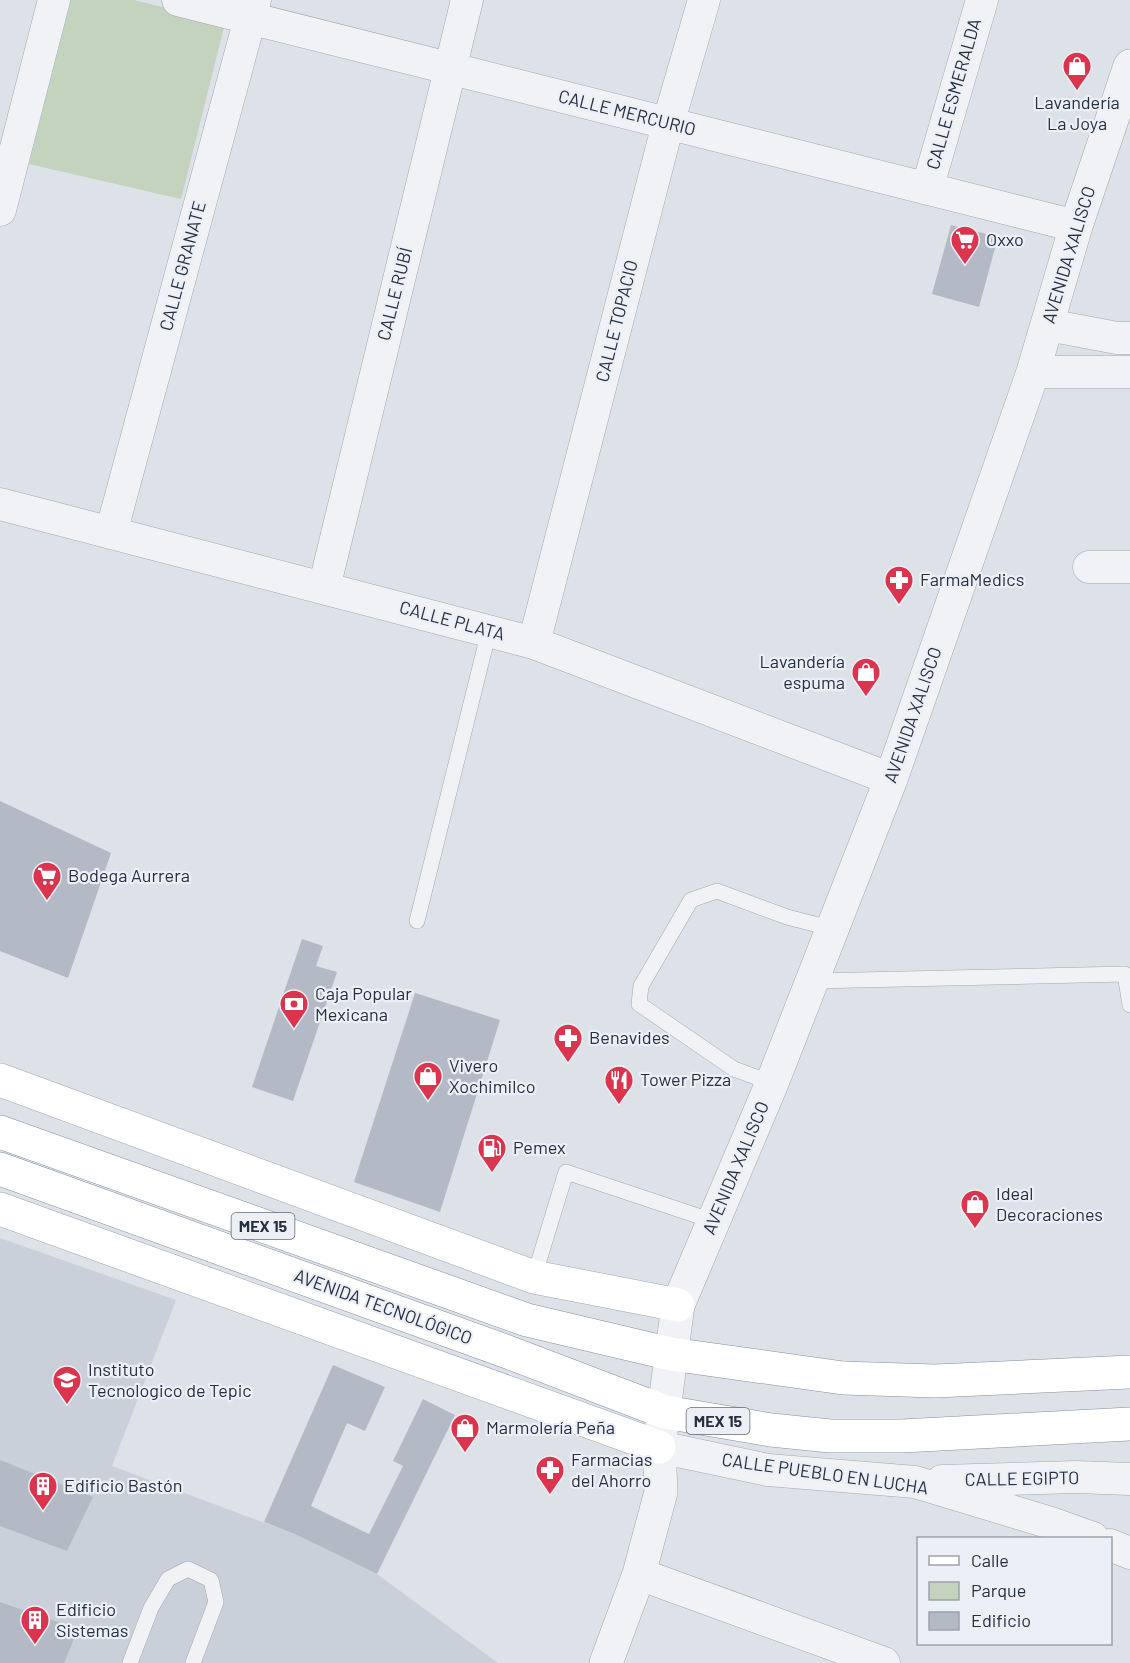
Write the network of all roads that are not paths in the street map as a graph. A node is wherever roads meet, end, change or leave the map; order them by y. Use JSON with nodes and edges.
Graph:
{"nodes":[{"id":1,"x":54,"y":0,"type":"edge"},
{"id":2,"x":178,"y":0,"type":"edge"},
{"id":3,"x":467,"y":0,"type":"edge"},
{"id":4,"x":704,"y":0,"type":"edge"},
{"id":5,"x":982,"y":0,"type":"edge"},
{"id":6,"x":253,"y":9,"type":"edge"},
{"id":7,"x":1130,"y":66,"type":"edge"},
{"id":8,"x":449,"y":69,"type":"junction"},
{"id":9,"x":668,"y":124,"type":"junction"},
{"id":10,"x":927,"y":189,"type":"junction"},
{"id":11,"x":0,"y":210,"type":"edge"},
{"id":12,"x":1076,"y":226,"type":"junction"},
{"id":13,"x":1048,"y":325,"type":"junction"},
{"id":14,"x":1130,"y":338,"type":"edge"},
{"id":15,"x":1033,"y":372,"type":"junction"},
{"id":16,"x":1130,"y":372,"type":"edge"},
{"id":17,"x":0,"y":504,"type":"edge"},
{"id":18,"x":111,"y":533,"type":"junction"},
{"id":19,"x":1089,"y":567,"type":"dead end"},
{"id":20,"x":1130,"y":567,"type":"edge"},
{"id":21,"x":324,"y":588,"type":"junction"},
{"id":22,"x":489,"y":631,"type":"junction"},
{"id":23,"x":534,"y":643,"type":"junction"},
{"id":24,"x":891,"y":779,"type":"junction"},
{"id":25,"x":417,"y":921,"type":"dead end"},
{"id":26,"x":834,"y":929,"type":"junction"},
{"id":27,"x":812,"y":981,"type":"junction"},
{"id":28,"x":1130,"y":1005,"type":"edge"},
{"id":29,"x":0,"y":1080,"type":"edge"},
{"id":30,"x":772,"y":1083,"type":"junction"},
{"id":31,"x":1,"y":1132,"type":"edge"},
{"id":32,"x":0,"y":1169,"type":"edge"},
{"id":33,"x":0,"y":1209,"type":"edge"},
{"id":34,"x":714,"y":1221,"type":"junction"},
{"id":35,"x":534,"y":1277,"type":"junction"},
{"id":36,"x":678,"y":1305,"type":"junction"},
{"id":37,"x":671,"y":1354,"type":"junction"},
{"id":38,"x":1130,"y":1372,"type":"edge"},
{"id":39,"x":665,"y":1412,"type":"junction"},
{"id":40,"x":1130,"y":1424,"type":"edge"},
{"id":41,"x":659,"y":1447,"type":"junction"},
{"id":42,"x":1130,"y":1479,"type":"edge"},
{"id":43,"x":915,"y":1482,"type":"junction"},
{"id":44,"x":1088,"y":1537,"type":"edge"},
{"id":45,"x":1112,"y":1546,"type":"edge"},
{"id":46,"x":1130,"y":1552,"type":"edge"},
{"id":47,"x":639,"y":1574,"type":"junction"},
{"id":48,"x":130,"y":1663,"type":"edge"},
{"id":49,"x":193,"y":1663,"type":"edge"},
{"id":50,"x":606,"y":1663,"type":"edge"},
{"id":51,"x":884,"y":1663,"type":"edge"}],
"edges":[{"from":1,"to":11,"type":"street"},
{"from":2,"to":6,"type":"street","name":"CALLE MERCURIO"},
{"from":3,"to":8,"type":"street","name":"CALLE RUBÍ"},
{"from":4,"to":9,"type":"street","name":"CALLE TOPACIO"},
{"from":5,"to":10,"type":"street","name":"CALLE ESMERALDA"},
{"from":6,"to":8,"type":"street","name":"CALLE MERCURIO"},
{"from":6,"to":18,"type":"street","name":"CALLE GRANATE"},
{"from":7,"to":12,"type":"street","name":"AVENIDA XALISCO"},
{"from":8,"to":9,"type":"street","name":"CALLE MERCURIO"},
{"from":8,"to":21,"type":"street","name":"CALLE RUBÍ"},
{"from":9,"to":10,"type":"street","name":"CALLE MERCURIO"},
{"from":9,"to":23,"type":"street","name":"CALLE TOPACIO"},
{"from":10,"to":12,"type":"street","name":"CALLE MERCURIO"},
{"from":12,"to":13,"type":"street","name":"AVENIDA XALISCO"},
{"from":13,"to":14,"type":"street"},
{"from":13,"to":15,"type":"street","name":"AVENIDA XALISCO"},
{"from":15,"to":16,"type":"street"},
{"from":15,"to":24,"type":"street","name":"AVENIDA XALISCO"},
{"from":17,"to":18,"type":"street","name":"CALLE PLATA"},
{"from":18,"to":21,"type":"street","name":"CALLE PLATA"},
{"from":19,"to":20,"type":"street"},
{"from":21,"to":22,"type":"street","name":"CALLE PLATA"},
{"from":22,"to":23,"type":"street","name":"CALLE PLATA"},
{"from":22,"to":25,"type":"lane"},
{"from":23,"to":24,"type":"street","name":"CALLE PLATA"},
{"from":24,"to":26,"type":"street","name":"AVENIDA XALISCO"},
{"from":26,"to":27,"type":"street","name":"AVENIDA XALISCO"},
{"from":26,"to":30,"type":"lane"},
{"from":27,"to":28,"type":"lane"},
{"from":27,"to":30,"type":"street","name":"AVENIDA XALISCO"},
{"from":29,"to":35,"type":"main road"},
{"from":30,"to":34,"type":"street","name":"AVENIDA XALISCO"},
{"from":31,"to":37,"type":"main road","name":"AVENIDA TECNOLÓGICO","number":"MEX 15"},
{"from":32,"to":39,"type":"main road","name":"AVENIDA TECNOLÓGICO","number":"MEX 15"},
{"from":33,"to":41,"type":"main road","name":"AVENIDA TECNOLÓGICO"},
{"from":34,"to":35,"type":"lane"},
{"from":34,"to":36,"type":"street","name":"AVENIDA XALISCO"},
{"from":35,"to":36,"type":"main road"},
{"from":36,"to":37,"type":"street","name":"AVENIDA XALISCO"},
{"from":37,"to":38,"type":"main road","name":"AVENIDA TECNOLÓGICO","number":"MEX 15"},
{"from":37,"to":39,"type":"street","name":"AVENIDA XALISCO"},
{"from":39,"to":40,"type":"main road","name":"AVENIDA TECNOLÓGICO","number":"MEX 15"},
{"from":39,"to":41,"type":"street","name":"AVENIDA XALISCO"},
{"from":41,"to":43,"type":"street","name":"CALLE PUEBLO EN LUCHA"},
{"from":41,"to":47,"type":"street","name":"AVENIDA XALISCO"},
{"from":42,"to":43,"type":"street","name":"CALLE EGIPTO"},
{"from":43,"to":44,"type":"street","name":"CALLE PUEBLO EN LUCHA"},
{"from":45,"to":46,"type":"street"},
{"from":47,"to":50,"type":"street","name":"AVENIDA XALISCO"},
{"from":47,"to":51,"type":"street"},
{"from":48,"to":49,"type":"lane"}]}
